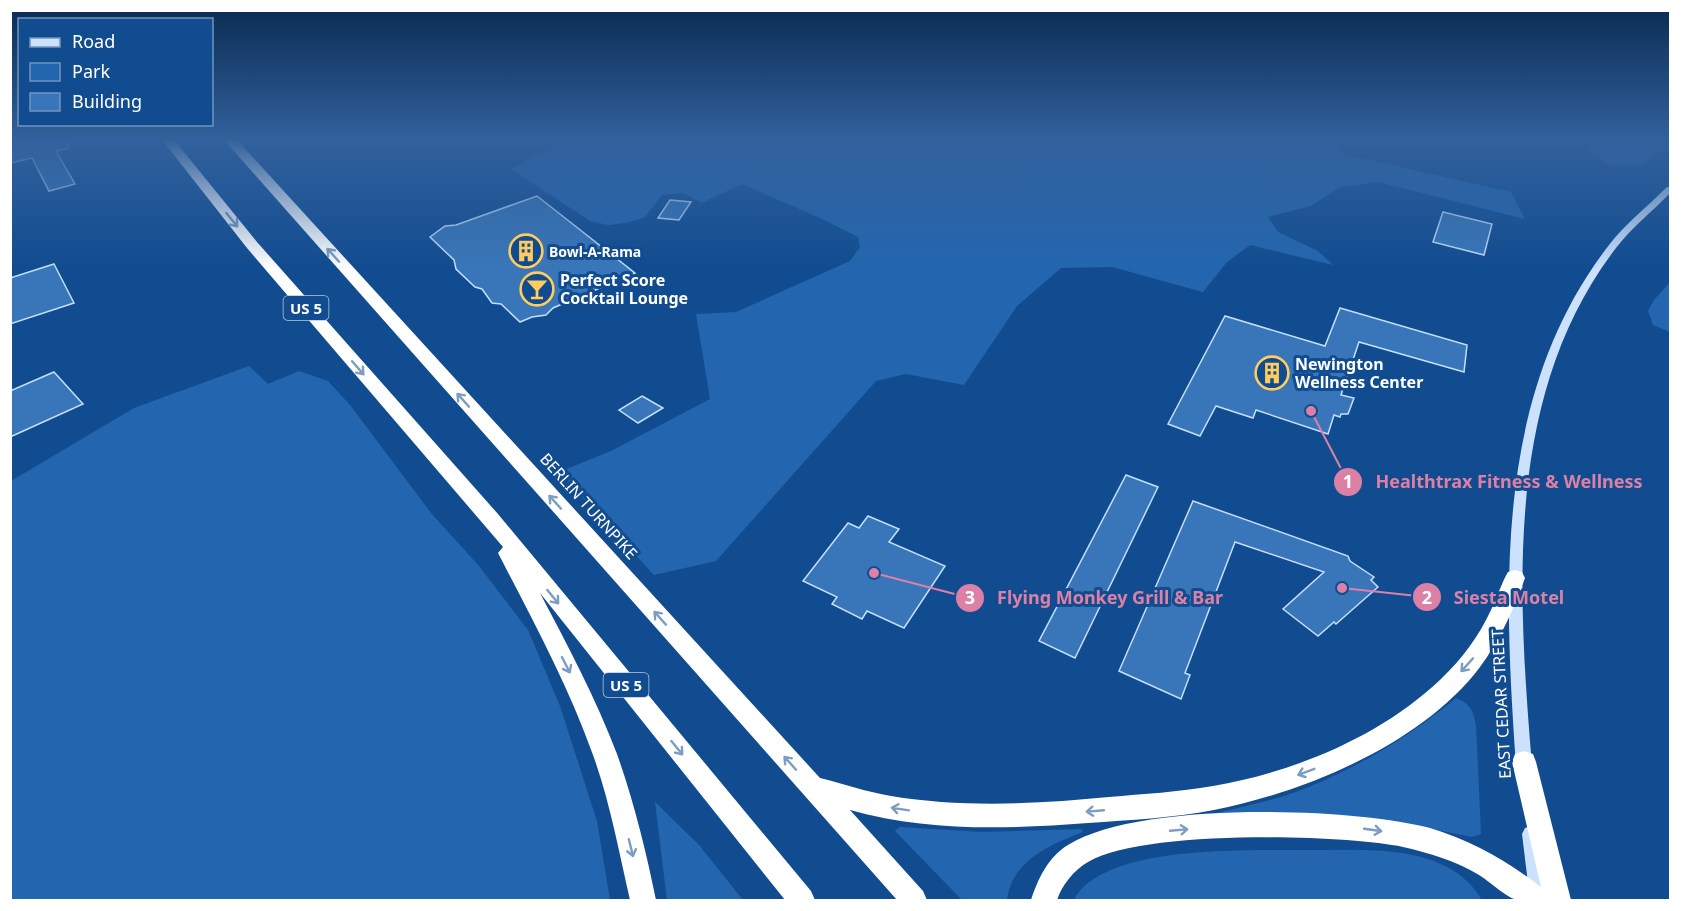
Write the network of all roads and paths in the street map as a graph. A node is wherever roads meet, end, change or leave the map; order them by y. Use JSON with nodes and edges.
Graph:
{"nodes":[{"id":1,"x":203,"y":184,"type":"edge"},
{"id":2,"x":269,"y":184,"type":"edge"},
{"id":3,"x":1671,"y":189,"type":"edge"},
{"id":4,"x":491,"y":519,"type":"junction"},
{"id":5,"x":1515,"y":578,"type":"junction"},
{"id":6,"x":1524,"y":762,"type":"junction"},
{"id":7,"x":812,"y":787,"type":"junction"},
{"id":8,"x":1140,"y":806,"type":"junction"},
{"id":9,"x":1149,"y":832,"type":"junction"},
{"id":10,"x":643,"y":900,"type":"edge"},
{"id":11,"x":802,"y":900,"type":"edge"},
{"id":12,"x":914,"y":900,"type":"edge"},
{"id":13,"x":1044,"y":900,"type":"edge"},
{"id":14,"x":1538,"y":900,"type":"edge"},
{"id":15,"x":1558,"y":900,"type":"edge"}],
"edges":[{"from":1,"to":4,"type":"highway","number":"US 5","one_way":true},
{"from":7,"to":2,"type":"highway","name":"BERLIN TURNPIKE","one_way":true},
{"from":3,"to":5,"type":"main road","name":"EAST CEDAR STREET"},
{"from":4,"to":10,"type":"highway","one_way":true},
{"from":4,"to":11,"type":"highway","number":"US 5","one_way":true},
{"from":5,"to":6,"type":"main road","name":"EAST CEDAR STREET"},
{"from":5,"to":8,"type":"highway","one_way":true},
{"from":6,"to":14,"type":"main road","name":"EAST CEDAR STREET"},
{"from":6,"to":15,"type":"highway"},
{"from":8,"to":7,"type":"highway","one_way":true},
{"from":7,"to":12,"type":"highway","name":"BERLIN TURNPIKE"},
{"from":8,"to":9,"type":"highway"},
{"from":9,"to":13,"type":"highway"},
{"from":9,"to":14,"type":"highway","one_way":true}]}
